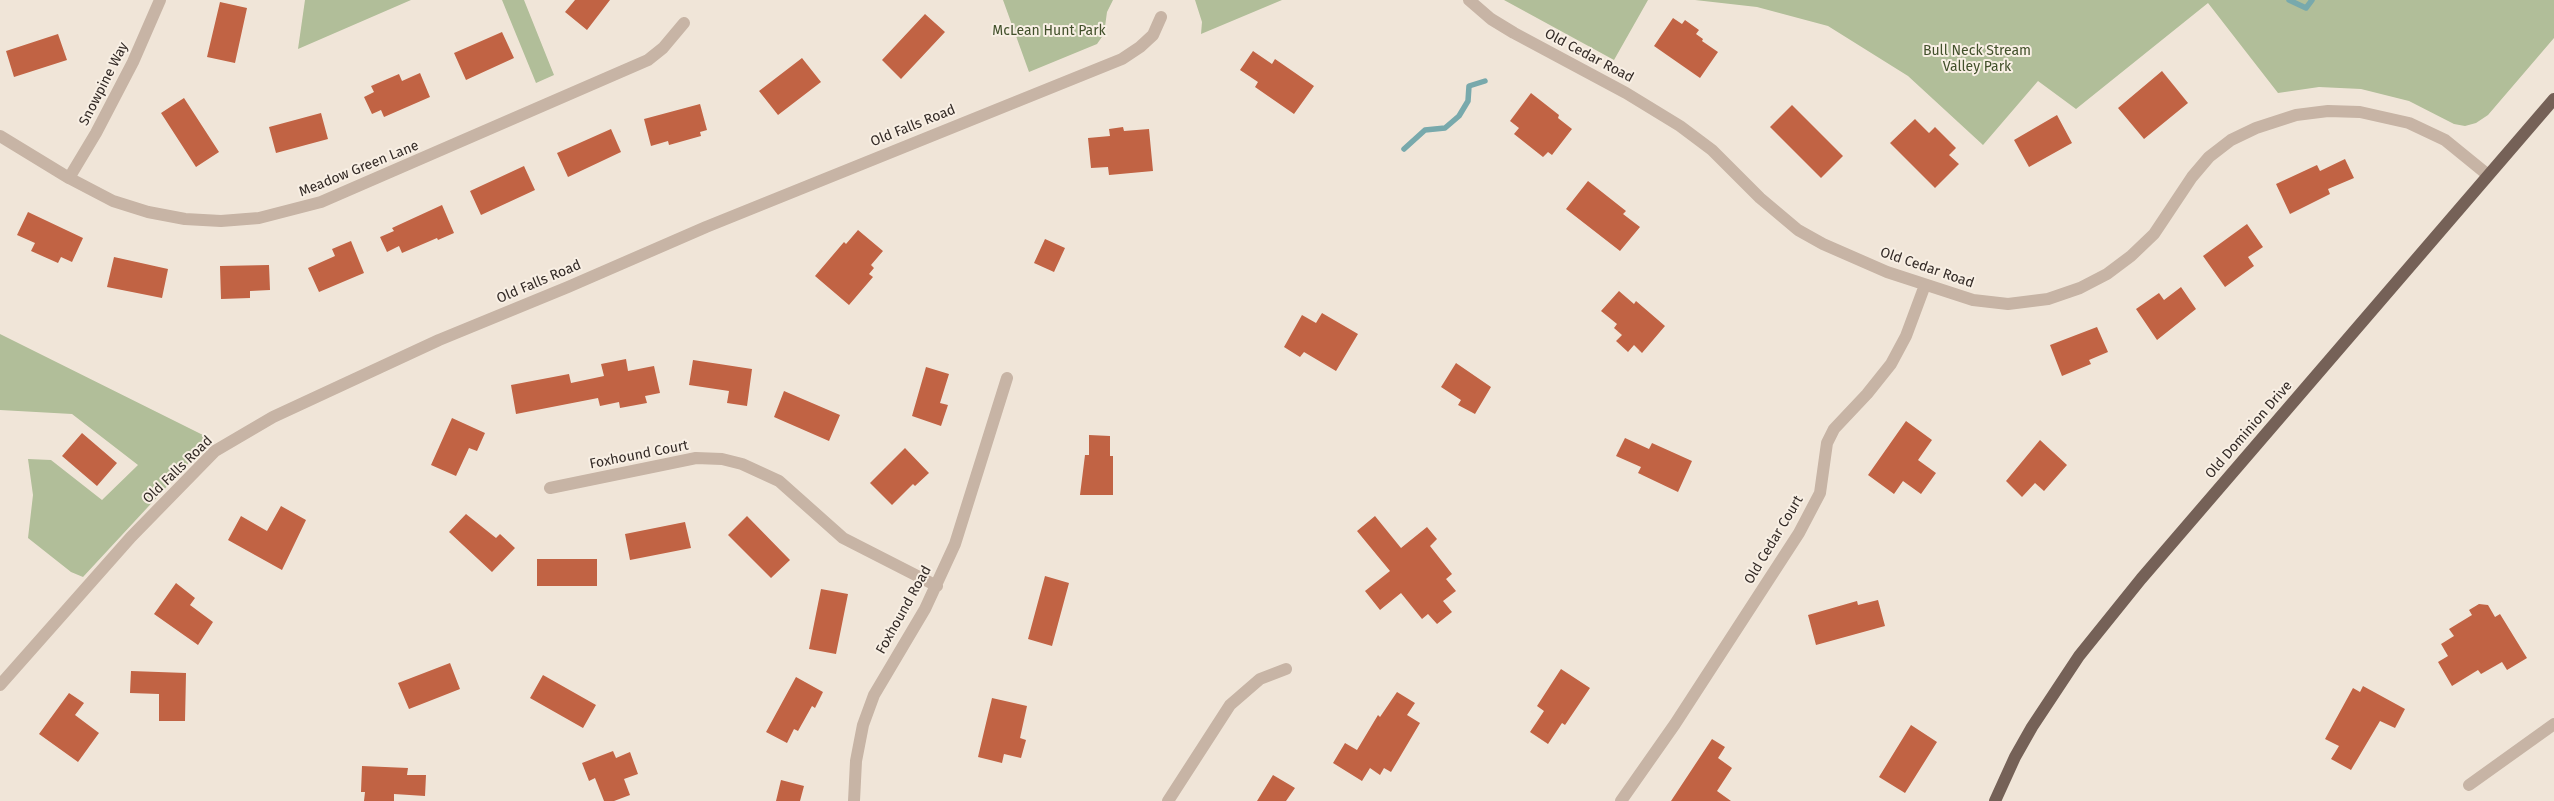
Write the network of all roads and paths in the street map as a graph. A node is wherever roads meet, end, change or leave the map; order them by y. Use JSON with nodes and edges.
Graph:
{"nodes":[{"id":1,"x":160,"y":0,"type":"edge"},
{"id":2,"x":1469,"y":0,"type":"edge"},
{"id":3,"x":1162,"y":17,"type":"dead end"},
{"id":4,"x":684,"y":23,"type":"dead end"},
{"id":5,"x":2554,"y":99,"type":"edge"},
{"id":6,"x":0,"y":136,"type":"edge"},
{"id":7,"x":2488,"y":175,"type":"junction"},
{"id":8,"x":69,"y":178,"type":"junction"},
{"id":9,"x":1925,"y":285,"type":"junction"},
{"id":10,"x":1007,"y":378,"type":"dead end"},
{"id":11,"x":550,"y":488,"type":"dead end"},
{"id":12,"x":937,"y":586,"type":"junction"},
{"id":13,"x":1286,"y":669,"type":"dead end"},
{"id":14,"x":0,"y":685,"type":"edge"},
{"id":15,"x":2554,"y":724,"type":"edge"},
{"id":16,"x":2469,"y":785,"type":"dead end"},
{"id":17,"x":854,"y":801,"type":"edge"},
{"id":18,"x":1168,"y":801,"type":"edge"},
{"id":19,"x":1621,"y":801,"type":"edge"},
{"id":20,"x":1995,"y":801,"type":"edge"}],
"edges":[{"from":1,"to":8,"type":"street","name":"Snowpine Way"},
{"from":2,"to":9,"type":"street","name":"Old Cedar Road"},
{"from":3,"to":14,"type":"street","name":"Old Falls Road"},
{"from":4,"to":8,"type":"street","name":"Meadow Green Lane"},
{"from":5,"to":7,"type":"main road","name":"Old Dominion Drive"},
{"from":6,"to":8,"type":"street","name":"Meadow Green Lane"},
{"from":7,"to":9,"type":"street","name":"Old Cedar Road"},
{"from":7,"to":20,"type":"main road","name":"Old Dominion Drive"},
{"from":9,"to":19,"type":"street","name":"Old Cedar Court"},
{"from":10,"to":12,"type":"street","name":"Foxhound Road"},
{"from":11,"to":12,"type":"street","name":"Foxhound Court"},
{"from":12,"to":17,"type":"street","name":"Foxhound Road"},
{"from":13,"to":18,"type":"street"},
{"from":15,"to":16,"type":"street"}]}
